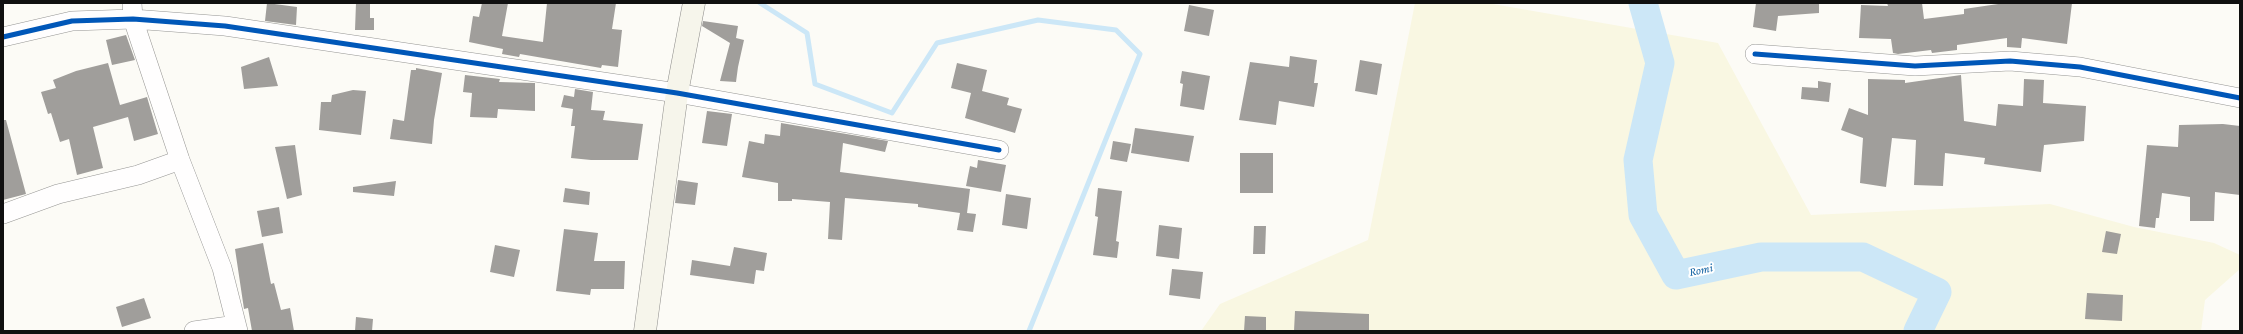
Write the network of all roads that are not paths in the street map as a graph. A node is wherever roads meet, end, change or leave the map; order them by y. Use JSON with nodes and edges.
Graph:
{"nodes":[{"id":1,"x":694,"y":3,"type":"edge"},
{"id":2,"x":132,"y":11,"type":"edge"},
{"id":3,"x":3,"y":37,"type":"edge"},
{"id":4,"x":1756,"y":54,"type":"dead end"},
{"id":5,"x":677,"y":93,"type":"junction"},
{"id":6,"x":2240,"y":98,"type":"edge"},
{"id":7,"x":1000,"y":150,"type":"dead end"},
{"id":8,"x":180,"y":160,"type":"junction"},
{"id":9,"x":3,"y":214,"type":"edge"},
{"id":10,"x":237,"y":328,"type":"edge"},
{"id":11,"x":194,"y":331,"type":"edge"},
{"id":12,"x":645,"y":331,"type":"edge"}],
"edges":[{"from":1,"to":5,"type":"street"},
{"from":2,"to":3,"type":"street"},
{"from":2,"to":5,"type":"street"},
{"from":2,"to":8,"type":"street"},
{"from":4,"to":6,"type":"street"},
{"from":5,"to":7,"type":"street"},
{"from":5,"to":12,"type":"street"},
{"from":8,"to":9,"type":"street"},
{"from":8,"to":10,"type":"street"},
{"from":10,"to":11,"type":"street"}]}
